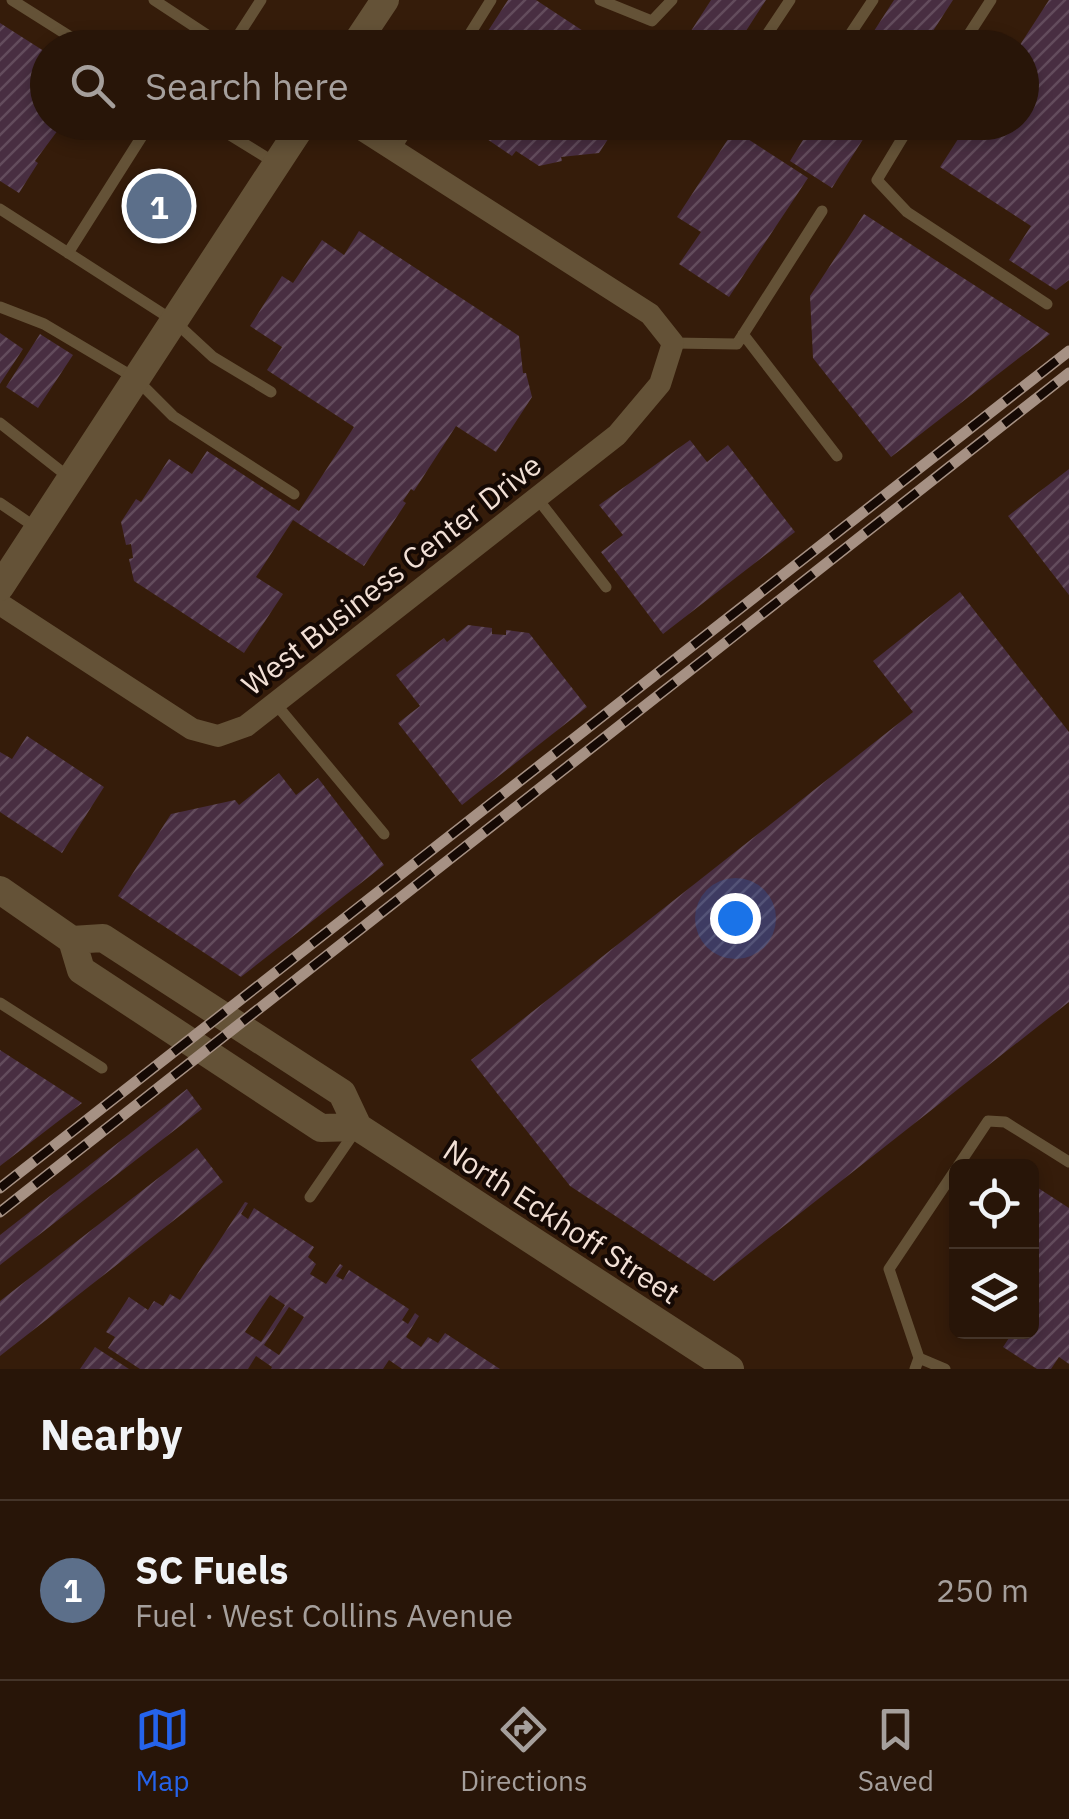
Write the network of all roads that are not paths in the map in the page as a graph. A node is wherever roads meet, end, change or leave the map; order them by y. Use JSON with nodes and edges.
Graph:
{"nodes":[{"id":1,"x":12,"y":0,"type":"edge"},
{"id":2,"x":154,"y":0,"type":"edge"},
{"id":3,"x":261,"y":0,"type":"edge"},
{"id":4,"x":384,"y":0,"type":"edge"},
{"id":5,"x":491,"y":0,"type":"edge"},
{"id":6,"x":600,"y":0,"type":"edge"},
{"id":7,"x":672,"y":0,"type":"edge"},
{"id":8,"x":790,"y":0,"type":"edge"},
{"id":9,"x":872,"y":0,"type":"edge"},
{"id":10,"x":991,"y":0,"type":"edge"},
{"id":11,"x":60,"y":30,"type":"edge"},
{"id":12,"x":200,"y":30,"type":"edge"},
{"id":13,"x":240,"y":30,"type":"edge"},
{"id":14,"x":365,"y":30,"type":"edge"},
{"id":15,"x":472,"y":30,"type":"edge"},
{"id":16,"x":770,"y":30,"type":"edge"},
{"id":17,"x":853,"y":30,"type":"edge"},
{"id":18,"x":972,"y":30,"type":"edge"},
{"id":19,"x":140,"y":140,"type":"edge"},
{"id":20,"x":239,"y":140,"type":"edge"},
{"id":21,"x":292,"y":140,"type":"edge"},
{"id":22,"x":377,"y":140,"type":"edge"},
{"id":23,"x":401,"y":140,"type":"edge"},
{"id":24,"x":901,"y":140,"type":"edge"},
{"id":25,"x":394,"y":151,"type":"junction"},
{"id":26,"x":277,"y":164,"type":"junction"},
{"id":27,"x":0,"y":209,"type":"edge"},
{"id":28,"x":822,"y":211,"type":"dead end"},
{"id":29,"x":68,"y":252,"type":"junction"},
{"id":30,"x":1047,"y":304,"type":"dead end"},
{"id":31,"x":0,"y":308,"type":"edge"},
{"id":32,"x":174,"y":321,"type":"junction"},
{"id":33,"x":744,"y":334,"type":"junction"},
{"id":34,"x":673,"y":343,"type":"junction"},
{"id":35,"x":136,"y":379,"type":"junction"},
{"id":36,"x":271,"y":392,"type":"dead end"},
{"id":37,"x":0,"y":423,"type":"edge"},
{"id":38,"x":836,"y":456,"type":"dead end"},
{"id":39,"x":71,"y":479,"type":"junction"},
{"id":40,"x":294,"y":494,"type":"dead end"},
{"id":41,"x":537,"y":498,"type":"junction"},
{"id":42,"x":0,"y":503,"type":"edge"},
{"id":43,"x":38,"y":529,"type":"junction"},
{"id":44,"x":0,"y":587,"type":"edge"},
{"id":45,"x":606,"y":587,"type":"dead end"},
{"id":46,"x":0,"y":604,"type":"edge"},
{"id":47,"x":275,"y":703,"type":"junction"},
{"id":48,"x":384,"y":834,"type":"dead end"},
{"id":49,"x":3,"y":899,"type":"edge"},
{"id":50,"x":72,"y":940,"type":"junction"},
{"id":51,"x":0,"y":1003,"type":"edge"},
{"id":52,"x":102,"y":1068,"type":"dead end"},
{"id":53,"x":358,"y":1128,"type":"junction"},
{"id":54,"x":963,"y":1159,"type":"edge"},
{"id":55,"x":1069,"y":1162,"type":"edge"},
{"id":56,"x":949,"y":1180,"type":"edge"},
{"id":57,"x":310,"y":1197,"type":"dead end"},
{"id":58,"x":917,"y":1363,"type":"edge"},
{"id":59,"x":730,"y":1369,"type":"edge"},
{"id":60,"x":945,"y":1369,"type":"edge"}],
"edges":[{"from":1,"to":11,"type":"lane"},
{"from":2,"to":12,"type":"lane"},
{"from":3,"to":13,"type":"lane"},
{"from":4,"to":14,"type":"street"},
{"from":5,"to":15,"type":"lane"},
{"from":6,"to":7,"type":"lane"},
{"from":8,"to":16,"type":"lane"},
{"from":9,"to":17,"type":"lane"},
{"from":10,"to":18,"type":"lane"},
{"from":19,"to":29,"type":"lane"},
{"from":20,"to":26,"type":"lane"},
{"from":21,"to":26,"type":"street"},
{"from":22,"to":25,"type":"street"},
{"from":23,"to":25,"type":"lane"},
{"from":24,"to":30,"type":"lane"},
{"from":25,"to":34,"type":"street"},
{"from":26,"to":32,"type":"street"},
{"from":27,"to":29,"type":"lane"},
{"from":28,"to":33,"type":"lane"},
{"from":29,"to":32,"type":"lane"},
{"from":31,"to":35,"type":"lane"},
{"from":32,"to":35,"type":"street"},
{"from":32,"to":36,"type":"lane"},
{"from":33,"to":34,"type":"lane"},
{"from":33,"to":38,"type":"lane"},
{"from":34,"to":41,"type":"street","name":"West Business Center Drive"},
{"from":35,"to":39,"type":"street"},
{"from":35,"to":40,"type":"lane"},
{"from":37,"to":39,"type":"lane"},
{"from":39,"to":43,"type":"street"},
{"from":41,"to":45,"type":"lane"},
{"from":41,"to":47,"type":"street","name":"West Business Center Drive"},
{"from":42,"to":43,"type":"lane"},
{"from":43,"to":44,"type":"street"},
{"from":46,"to":47,"type":"street","name":"West Business Center Drive"},
{"from":47,"to":48,"type":"lane"},
{"from":49,"to":50,"type":"street","name":"North Eckhoff Street"},
{"from":50,"to":53,"type":"street","name":"North Eckhoff Street"},
{"from":50,"to":53,"type":"street","name":"North Eckhoff Street"},
{"from":51,"to":52,"type":"lane"},
{"from":53,"to":57,"type":"lane"},
{"from":53,"to":59,"type":"street","name":"North Eckhoff Street"},
{"from":54,"to":55,"type":"lane"},
{"from":56,"to":58,"type":"lane"},
{"from":58,"to":60,"type":"lane"}]}
